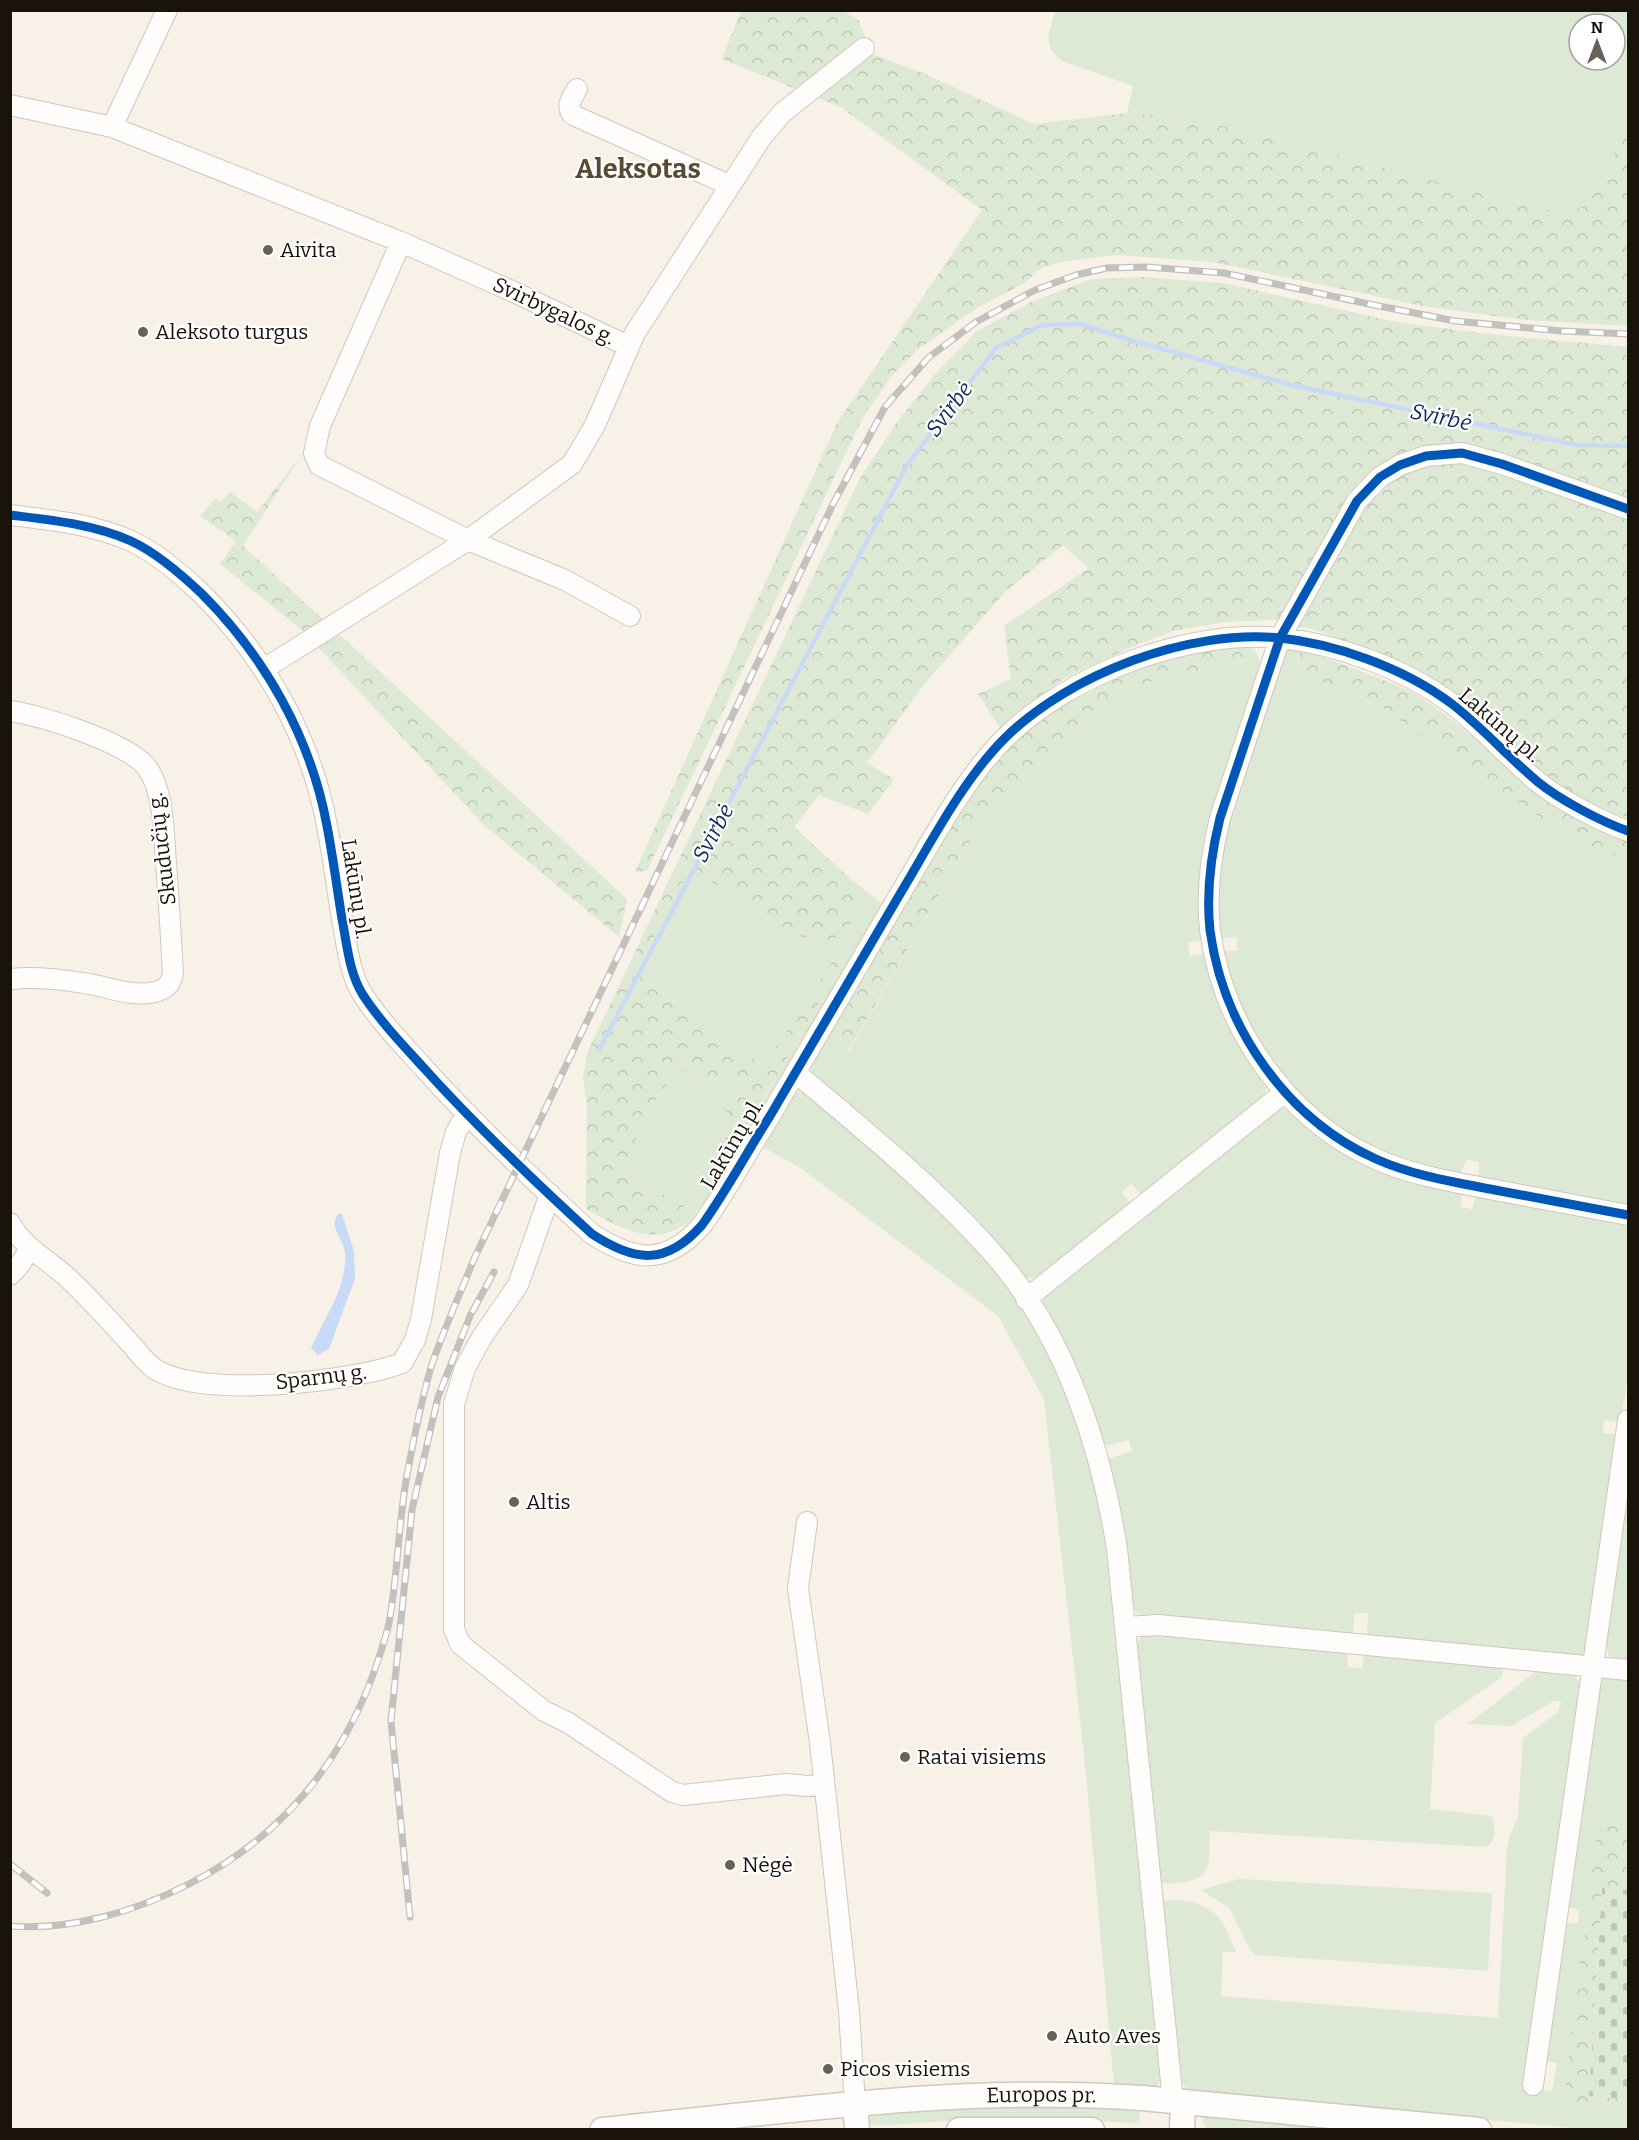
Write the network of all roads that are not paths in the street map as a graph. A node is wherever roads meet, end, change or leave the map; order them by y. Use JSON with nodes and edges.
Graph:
{"nodes":[{"id":1,"x":167,"y":10,"type":"edge"},
{"id":2,"x":864,"y":48,"type":"dead end"},
{"id":3,"x":577,"y":89,"type":"dead end"},
{"id":4,"x":10,"y":105,"type":"edge"},
{"id":5,"x":112,"y":127,"type":"junction"},
{"id":6,"x":729,"y":185,"type":"junction"},
{"id":7,"x":401,"y":242,"type":"junction"},
{"id":8,"x":628,"y":346,"type":"junction"},
{"id":9,"x":1629,"y":509,"type":"edge"},
{"id":10,"x":10,"y":515,"type":"edge"},
{"id":11,"x":468,"y":540,"type":"junction"},
{"id":12,"x":630,"y":616,"type":"dead end"},
{"id":13,"x":1280,"y":638,"type":"junction"},
{"id":14,"x":264,"y":669,"type":"junction"},
{"id":15,"x":10,"y":711,"type":"edge"},
{"id":16,"x":1629,"y":831,"type":"edge"},
{"id":17,"x":10,"y":979,"type":"edge"},
{"id":18,"x":796,"y":1073,"type":"junction"},
{"id":19,"x":1285,"y":1092,"type":"junction"},
{"id":20,"x":467,"y":1113,"type":"junction"},
{"id":21,"x":550,"y":1194,"type":"junction"},
{"id":22,"x":1629,"y":1215,"type":"edge"},
{"id":23,"x":10,"y":1223,"type":"edge"},
{"id":24,"x":30,"y":1249,"type":"junction"},
{"id":25,"x":10,"y":1275,"type":"edge"},
{"id":26,"x":1026,"y":1299,"type":"junction"},
{"id":27,"x":1629,"y":1420,"type":"edge"},
{"id":28,"x":807,"y":1522,"type":"dead end"},
{"id":29,"x":1125,"y":1627,"type":"junction"},
{"id":30,"x":1594,"y":1667,"type":"junction"},
{"id":31,"x":1629,"y":1670,"type":"edge"},
{"id":32,"x":824,"y":1785,"type":"junction"},
{"id":33,"x":1533,"y":2085,"type":"dead end"},
{"id":34,"x":1178,"y":2101,"type":"junction"},
{"id":35,"x":855,"y":2104,"type":"junction"},
{"id":36,"x":672,"y":2126,"type":"edge"},
{"id":37,"x":602,"y":2130,"type":"edge"},
{"id":38,"x":857,"y":2130,"type":"edge"},
{"id":39,"x":959,"y":2130,"type":"edge"},
{"id":40,"x":1092,"y":2130,"type":"edge"},
{"id":41,"x":1182,"y":2130,"type":"edge"},
{"id":42,"x":1479,"y":2130,"type":"edge"}],
"edges":[{"from":1,"to":5,"type":"street"},
{"from":2,"to":6,"type":"street"},
{"from":3,"to":6,"type":"street"},
{"from":4,"to":5,"type":"street","name":"Svirbygalos g."},
{"from":5,"to":7,"type":"street","name":"Svirbygalos g."},
{"from":6,"to":8,"type":"street"},
{"from":7,"to":8,"type":"street","name":"Svirbygalos g."},
{"from":7,"to":11,"type":"street"},
{"from":8,"to":11,"type":"street","name":"Svirbygalos g."},
{"from":9,"to":13,"type":"street"},
{"from":10,"to":14,"type":"street","name":"Lakūnų pl."},
{"from":11,"to":12,"type":"street"},
{"from":11,"to":14,"type":"street","name":"Svirbygalos g."},
{"from":13,"to":16,"type":"street","name":"Lakūnų pl."},
{"from":13,"to":18,"type":"street","name":"Lakūnų pl."},
{"from":13,"to":19,"type":"street"},
{"from":14,"to":20,"type":"street","name":"Lakūnų pl."},
{"from":15,"to":17,"type":"street","name":"Skudučių g."},
{"from":18,"to":21,"type":"street","name":"Lakūnų pl."},
{"from":18,"to":26,"type":"street"},
{"from":19,"to":22,"type":"street"},
{"from":19,"to":26,"type":"street"},
{"from":20,"to":21,"type":"street","name":"Lakūnų pl."},
{"from":20,"to":24,"type":"street","name":"Sparnų g."},
{"from":21,"to":32,"type":"street"},
{"from":23,"to":24,"type":"street","name":"Sparnų g."},
{"from":24,"to":25,"type":"street"},
{"from":26,"to":29,"type":"street"},
{"from":27,"to":30,"type":"street"},
{"from":28,"to":32,"type":"street"},
{"from":29,"to":30,"type":"street"},
{"from":29,"to":34,"type":"street"},
{"from":30,"to":31,"type":"street"},
{"from":30,"to":33,"type":"street"},
{"from":32,"to":35,"type":"street"},
{"from":34,"to":35,"type":"main road","name":"Europos pr."},
{"from":34,"to":41,"type":"main road"},
{"from":34,"to":42,"type":"main road","name":"Europos pr."},
{"from":35,"to":36,"type":"main road","name":"Europos pr."},
{"from":35,"to":38,"type":"main road"},
{"from":36,"to":37,"type":"main road","name":"Europos pr."},
{"from":39,"to":40,"type":"main road","name":"Europos pr."}]}
